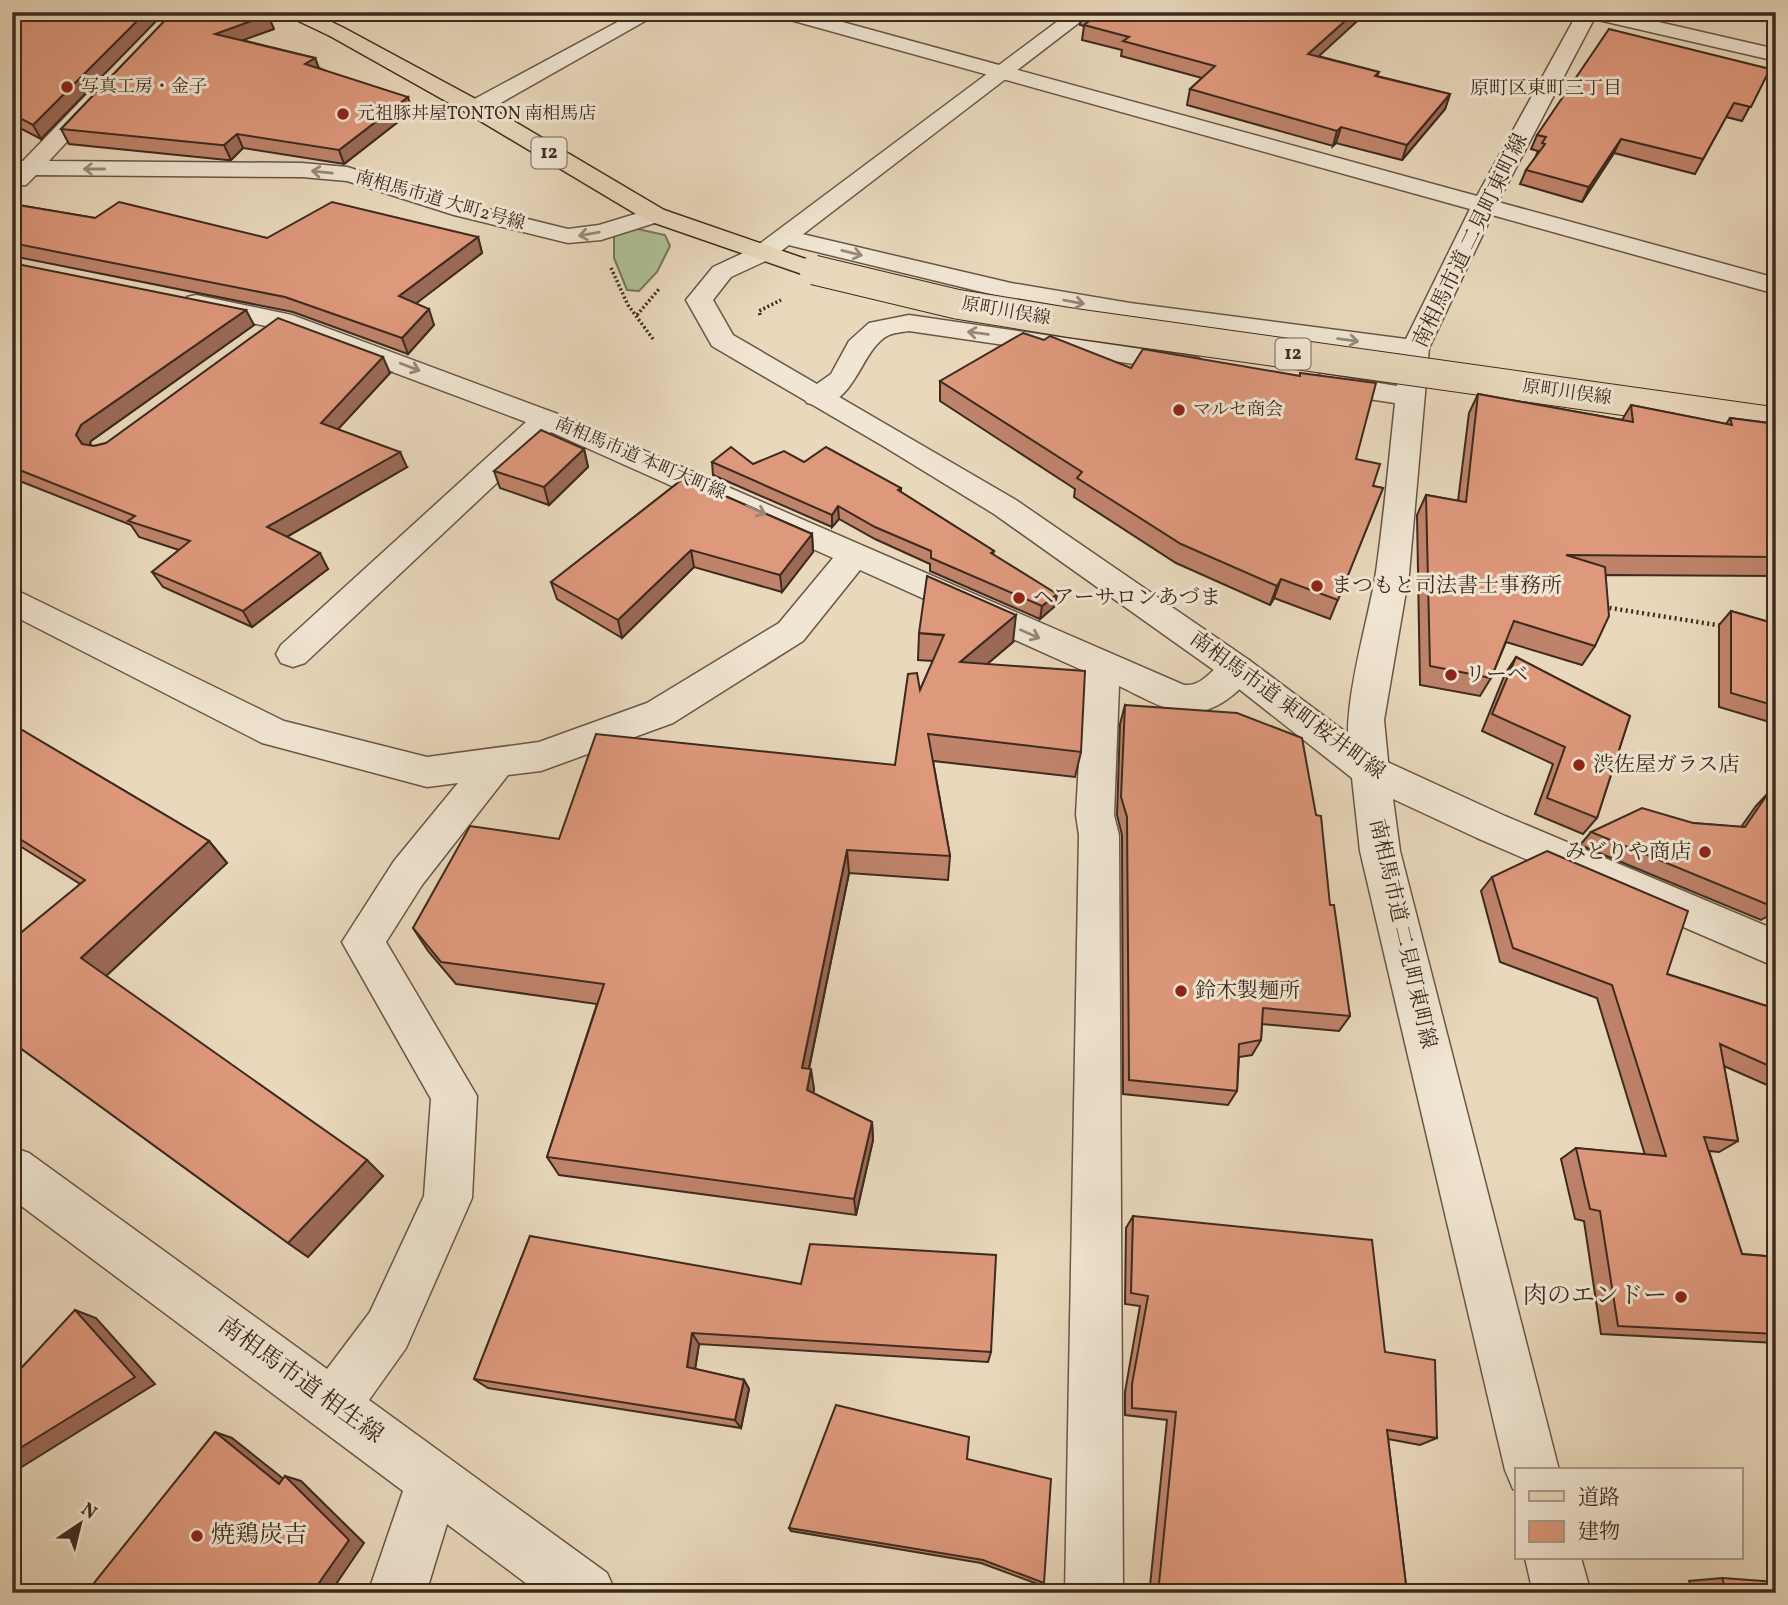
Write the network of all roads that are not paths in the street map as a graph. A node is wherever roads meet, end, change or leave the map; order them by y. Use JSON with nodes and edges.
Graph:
{"nodes":[{"id":1,"x":295,"y":12,"type":"edge"},
{"id":2,"x":651,"y":12,"type":"edge"},
{"id":3,"x":783,"y":12,"type":"edge"},
{"id":4,"x":1083,"y":12,"type":"edge"},
{"id":5,"x":1588,"y":12,"type":"edge"},
{"id":6,"x":1776,"y":55,"type":"edge"},
{"id":7,"x":1003,"y":72,"type":"junction"},
{"id":8,"x":111,"y":82,"type":"edge"},
{"id":9,"x":475,"y":108,"type":"junction"},
{"id":10,"x":18,"y":174,"type":"edge"},
{"id":11,"x":1485,"y":206,"type":"junction"},
{"id":12,"x":654,"y":215,"type":"junction"},
{"id":13,"x":774,"y":245,"type":"junction"},
{"id":14,"x":1776,"y":286,"type":"edge"},
{"id":15,"x":174,"y":299,"type":"edge"},
{"id":16,"x":282,"y":321,"type":"junction"},
{"id":17,"x":249,"y":345,"type":"edge"},
{"id":18,"x":1413,"y":372,"type":"junction"},
{"id":19,"x":817,"y":397,"type":"junction"},
{"id":20,"x":1776,"y":412,"type":"edge"},
{"id":21,"x":546,"y":419,"type":"junction"},
{"id":22,"x":1776,"y":422,"type":"edge"},
{"id":23,"x":1776,"y":433,"type":"edge"},
{"id":24,"x":855,"y":554,"type":"junction"},
{"id":25,"x":12,"y":600,"type":"edge"},
{"id":26,"x":293,"y":654,"type":"dead end"},
{"id":27,"x":1102,"y":666,"type":"junction"},
{"id":28,"x":1237,"y":669,"type":"junction"},
{"id":29,"x":497,"y":762,"type":"junction"},
{"id":30,"x":1370,"y":771,"type":"junction"},
{"id":31,"x":1776,"y":949,"type":"edge"},
{"id":32,"x":12,"y":1170,"type":"edge"},
{"id":33,"x":333,"y":1405,"type":"junction"},
{"id":34,"x":1532,"y":1468,"type":"edge"},
{"id":35,"x":434,"y":1479,"type":"junction"},
{"id":36,"x":1554,"y":1560,"type":"edge"},
{"id":37,"x":397,"y":1593,"type":"edge"},
{"id":38,"x":587,"y":1593,"type":"edge"},
{"id":39,"x":1094,"y":1593,"type":"edge"},
{"id":40,"x":1562,"y":1593,"type":"edge"}],
"edges":[{"from":1,"to":9,"type":"main road","name":"原町川俣線","number":"12"},
{"from":2,"to":9,"type":"street"},
{"from":3,"to":7,"type":"street"},
{"from":4,"to":7,"type":"street"},
{"from":5,"to":6,"type":"street"},
{"from":5,"to":11,"type":"street","name":"南相馬市道 二見町東町線"},
{"from":7,"to":11,"type":"street"},
{"from":7,"to":13,"type":"street"},
{"from":8,"to":10,"type":"street"},
{"from":9,"to":12,"type":"main road","name":"原町川俣線","number":"12"},
{"from":12,"to":10,"type":"street","name":"南相馬市道 大町2号線","one_way":true},
{"from":11,"to":14,"type":"street"},
{"from":11,"to":18,"type":"street","name":"南相馬市道 二見町東町線"},
{"from":12,"to":13,"type":"main road","name":"原町川俣線","number":"12"},
{"from":13,"to":18,"type":"street","one_way":true},
{"from":13,"to":19,"type":"street","name":"南相馬市道 東町桜井町線"},
{"from":13,"to":22,"type":"main road","name":"原町川俣線","number":"12","bridge":true},
{"from":15,"to":16,"type":"street","name":"南相馬市道 本町大町線"},
{"from":16,"to":17,"type":"street"},
{"from":16,"to":21,"type":"street","name":"南相馬市道 本町大町線","one_way":true},
{"from":18,"to":19,"type":"street","one_way":true},
{"from":18,"to":20,"type":"street"},
{"from":18,"to":23,"type":"street"},
{"from":18,"to":30,"type":"street","name":"南相馬市道 二見町東町線"},
{"from":19,"to":28,"type":"street","name":"南相馬市道 東町桜井町線"},
{"from":21,"to":24,"type":"street","name":"南相馬市道 本町大町線","one_way":true},
{"from":21,"to":26,"type":"street"},
{"from":24,"to":27,"type":"street","name":"南相馬市道 本町大町線","one_way":true},
{"from":24,"to":29,"type":"street"},
{"from":25,"to":29,"type":"street"},
{"from":27,"to":28,"type":"street","name":"南相馬市道 本町大町線"},
{"from":27,"to":39,"type":"street"},
{"from":28,"to":30,"type":"street","name":"南相馬市道 東町桜井町線"},
{"from":29,"to":33,"type":"street"},
{"from":30,"to":31,"type":"street","name":"南相馬市道 東町桜井町線"},
{"from":30,"to":34,"type":"street","name":"南相馬市道 二見町東町線"},
{"from":32,"to":33,"type":"street","name":"南相馬市道 相生線"},
{"from":33,"to":35,"type":"street","name":"南相馬市道 相生線"},
{"from":35,"to":37,"type":"street"},
{"from":35,"to":38,"type":"street","name":"南相馬市道 相生線"},
{"from":36,"to":40,"type":"street"}]}
